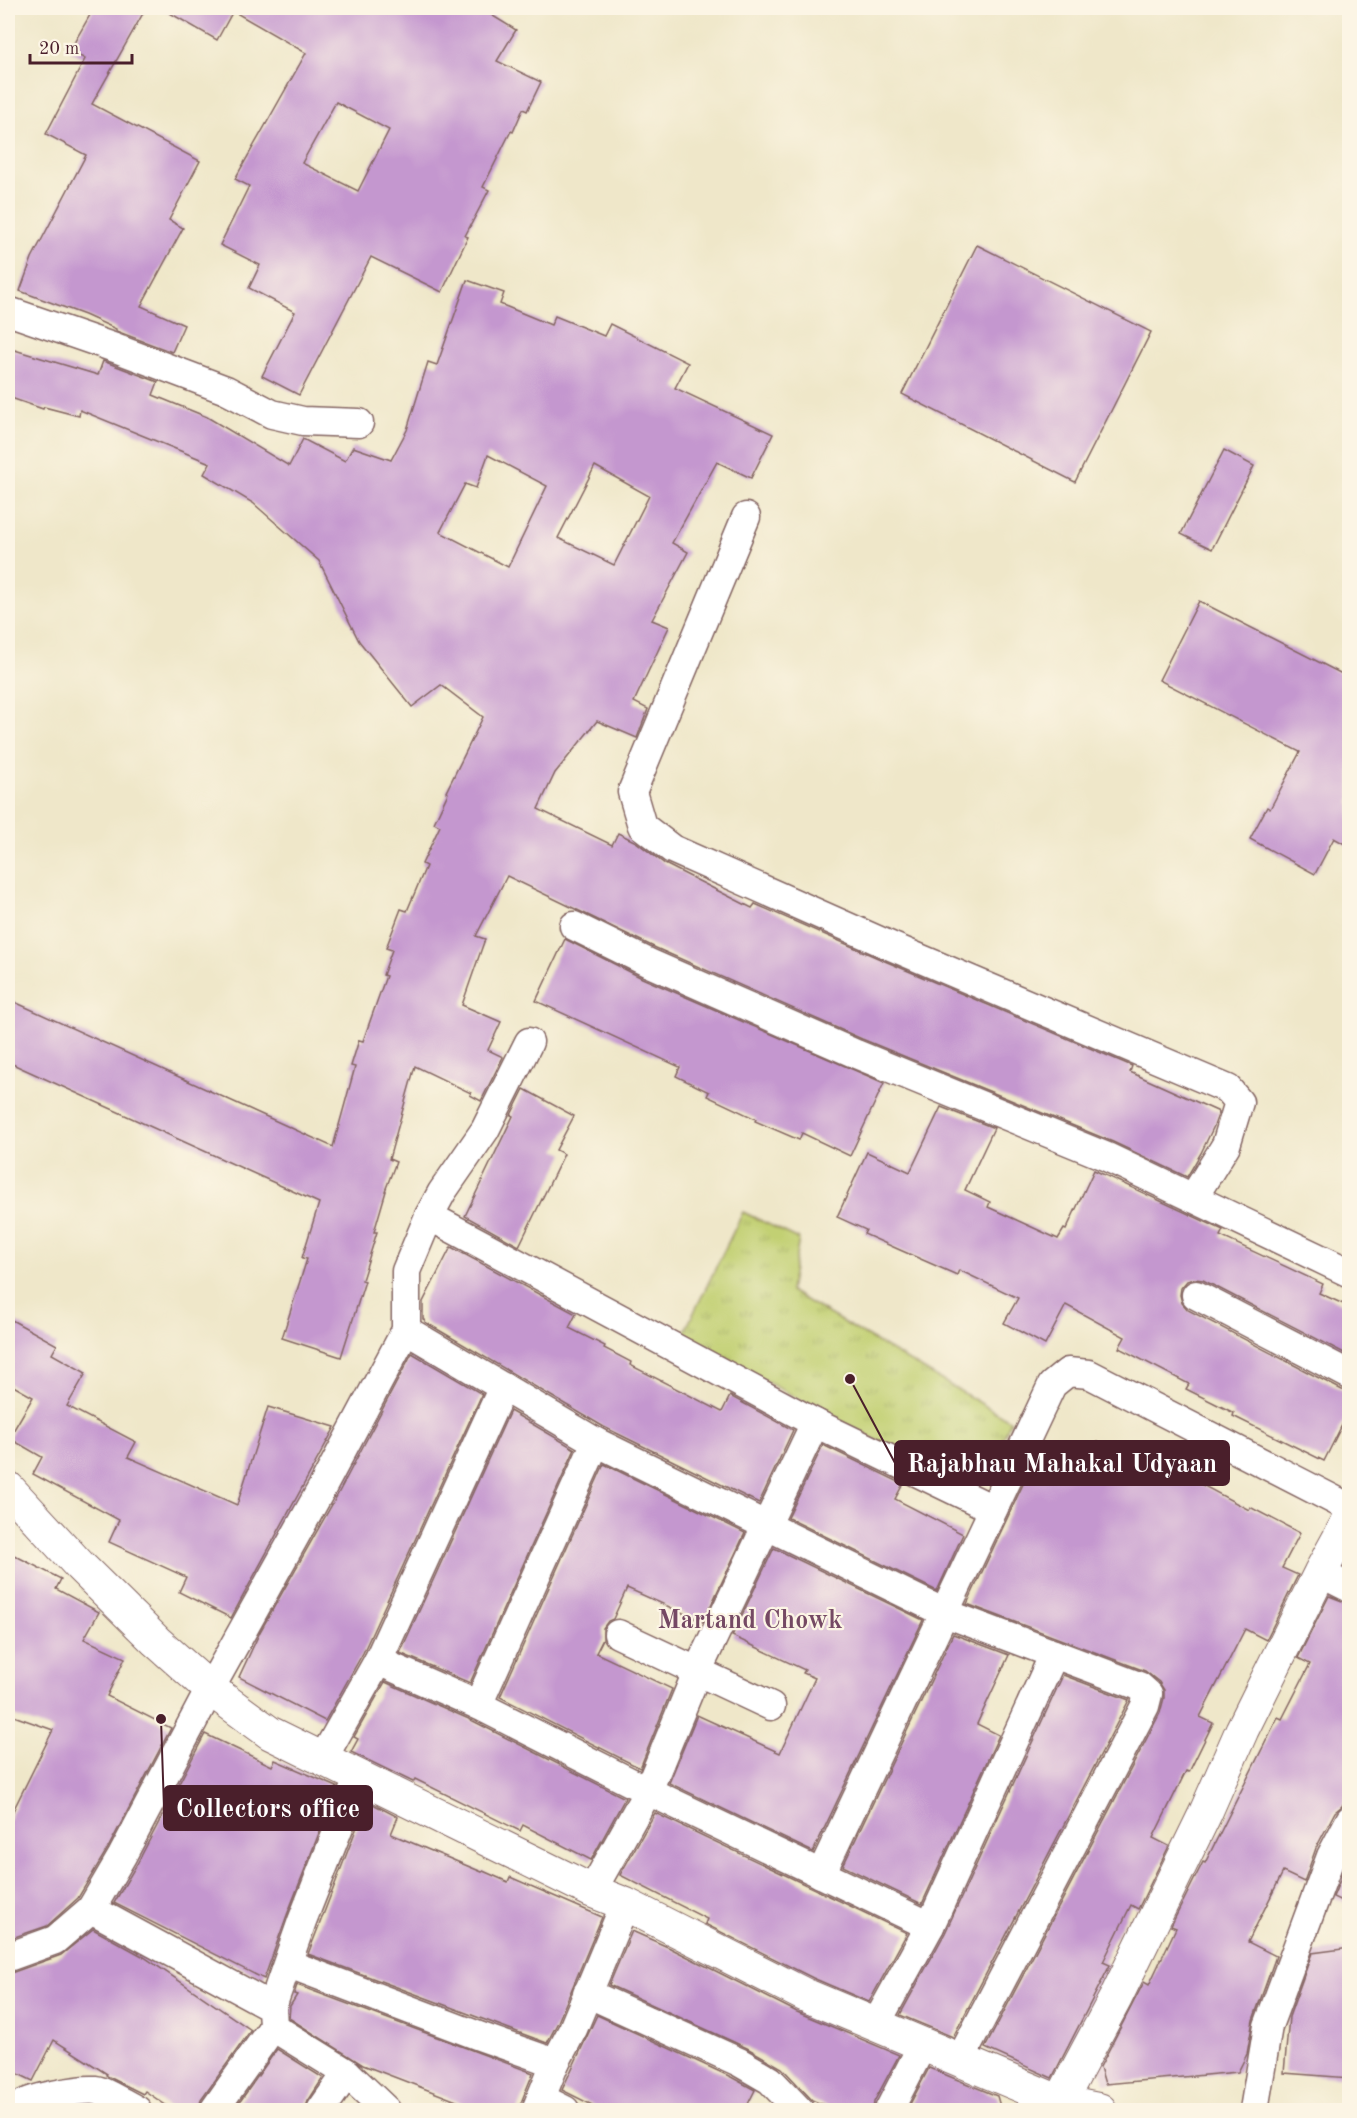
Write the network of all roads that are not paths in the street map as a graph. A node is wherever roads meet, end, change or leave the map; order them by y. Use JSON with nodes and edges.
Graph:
{"nodes":[{"id":1,"x":8,"y":310,"type":"edge"},
{"id":2,"x":359,"y":423,"type":"dead end"},
{"id":3,"x":746,"y":517,"type":"dead end"},
{"id":4,"x":574,"y":926,"type":"dead end"},
{"id":5,"x":530,"y":1042,"type":"dead end"},
{"id":6,"x":1193,"y":1198,"type":"junction"},
{"id":7,"x":429,"y":1216,"type":"junction"},
{"id":8,"x":1350,"y":1273,"type":"edge"},
{"id":9,"x":1196,"y":1295,"type":"dead end"},
{"id":10,"x":406,"y":1330,"type":"junction"},
{"id":11,"x":1350,"y":1375,"type":"edge"},
{"id":12,"x":503,"y":1387,"type":"junction"},
{"id":13,"x":815,"y":1423,"type":"junction"},
{"id":14,"x":596,"y":1442,"type":"junction"},
{"id":15,"x":8,"y":1488,"type":"edge"},
{"id":16,"x":1350,"y":1508,"type":"edge"},
{"id":17,"x":993,"y":1509,"type":"junction"},
{"id":18,"x":1350,"y":1518,"type":"edge"},
{"id":19,"x":765,"y":1525,"type":"junction"},
{"id":20,"x":1320,"y":1572,"type":"junction"},
{"id":21,"x":1350,"y":1588,"type":"edge"},
{"id":22,"x":945,"y":1612,"type":"junction"},
{"id":23,"x":618,"y":1634,"type":"dead end"},
{"id":24,"x":1054,"y":1654,"type":"junction"},
{"id":25,"x":378,"y":1661,"type":"junction"},
{"id":26,"x":697,"y":1672,"type":"junction"},
{"id":27,"x":210,"y":1689,"type":"junction"},
{"id":28,"x":478,"y":1705,"type":"junction"},
{"id":29,"x":771,"y":1706,"type":"dead end"},
{"id":30,"x":322,"y":1760,"type":"junction"},
{"id":31,"x":359,"y":1776,"type":"junction"},
{"id":32,"x":648,"y":1791,"type":"junction"},
{"id":33,"x":1350,"y":1820,"type":"edge"},
{"id":34,"x":821,"y":1874,"type":"junction"},
{"id":35,"x":592,"y":1891,"type":"junction"},
{"id":36,"x":624,"y":1904,"type":"junction"},
{"id":37,"x":91,"y":1909,"type":"junction"},
{"id":38,"x":930,"y":1926,"type":"junction"},
{"id":39,"x":8,"y":1957,"type":"edge"},
{"id":40,"x":289,"y":1964,"type":"junction"},
{"id":41,"x":587,"y":1994,"type":"junction"},
{"id":42,"x":273,"y":2017,"type":"junction"},
{"id":43,"x":876,"y":2024,"type":"junction"},
{"id":44,"x":922,"y":2046,"type":"junction"},
{"id":45,"x":960,"y":2060,"type":"junction"},
{"id":46,"x":555,"y":2063,"type":"junction"},
{"id":47,"x":347,"y":2073,"type":"junction"},
{"id":48,"x":547,"y":2106,"type":"edge"},
{"id":49,"x":1057,"y":2106,"type":"edge"},
{"id":50,"x":14,"y":2110,"type":"edge"},
{"id":51,"x":137,"y":2110,"type":"edge"},
{"id":52,"x":214,"y":2110,"type":"edge"},
{"id":53,"x":321,"y":2110,"type":"edge"},
{"id":54,"x":386,"y":2110,"type":"edge"},
{"id":55,"x":799,"y":2110,"type":"edge"},
{"id":56,"x":889,"y":2110,"type":"edge"},
{"id":57,"x":1100,"y":2110,"type":"edge"},
{"id":58,"x":1254,"y":2110,"type":"edge"}],
"edges":[{"from":1,"to":2,"type":"street"},
{"from":3,"to":6,"type":"street"},
{"from":4,"to":6,"type":"street"},
{"from":5,"to":7,"type":"street"},
{"from":6,"to":8,"type":"street"},
{"from":7,"to":10,"type":"street"},
{"from":7,"to":13,"type":"street"},
{"from":9,"to":11,"type":"street"},
{"from":10,"to":12,"type":"street"},
{"from":10,"to":27,"type":"street"},
{"from":12,"to":14,"type":"street"},
{"from":12,"to":25,"type":"street"},
{"from":13,"to":17,"type":"street"},
{"from":13,"to":19,"type":"street"},
{"from":14,"to":19,"type":"street"},
{"from":14,"to":28,"type":"street"},
{"from":15,"to":27,"type":"main road"},
{"from":16,"to":17,"type":"street"},
{"from":17,"to":22,"type":"street"},
{"from":18,"to":20,"type":"main road"},
{"from":19,"to":22,"type":"street"},
{"from":19,"to":26,"type":"street"},
{"from":20,"to":21,"type":"street"},
{"from":20,"to":49,"type":"main road"},
{"from":22,"to":24,"type":"street"},
{"from":22,"to":34,"type":"street"},
{"from":23,"to":26,"type":"street"},
{"from":24,"to":38,"type":"street"},
{"from":24,"to":45,"type":"street"},
{"from":25,"to":28,"type":"street"},
{"from":25,"to":30,"type":"street"},
{"from":26,"to":29,"type":"street"},
{"from":26,"to":32,"type":"street"},
{"from":27,"to":30,"type":"main road"},
{"from":27,"to":37,"type":"street"},
{"from":28,"to":32,"type":"street"},
{"from":30,"to":31,"type":"main road"},
{"from":31,"to":35,"type":"main road"},
{"from":31,"to":40,"type":"street"},
{"from":32,"to":34,"type":"street"},
{"from":32,"to":35,"type":"street"},
{"from":33,"to":58,"type":"street"},
{"from":34,"to":38,"type":"street"},
{"from":35,"to":36,"type":"main road"},
{"from":36,"to":41,"type":"street"},
{"from":36,"to":43,"type":"main road"},
{"from":37,"to":39,"type":"street"},
{"from":37,"to":42,"type":"street"},
{"from":38,"to":43,"type":"street"},
{"from":40,"to":42,"type":"street"},
{"from":40,"to":46,"type":"street"},
{"from":41,"to":46,"type":"street"},
{"from":41,"to":55,"type":"street"},
{"from":42,"to":47,"type":"street"},
{"from":42,"to":52,"type":"street"},
{"from":43,"to":44,"type":"main road"},
{"from":44,"to":45,"type":"main road"},
{"from":44,"to":56,"type":"street"},
{"from":45,"to":49,"type":"main road"},
{"from":46,"to":48,"type":"street"},
{"from":47,"to":53,"type":"street"},
{"from":47,"to":54,"type":"street"},
{"from":49,"to":57,"type":"main road"},
{"from":50,"to":51,"type":"street"}]}
